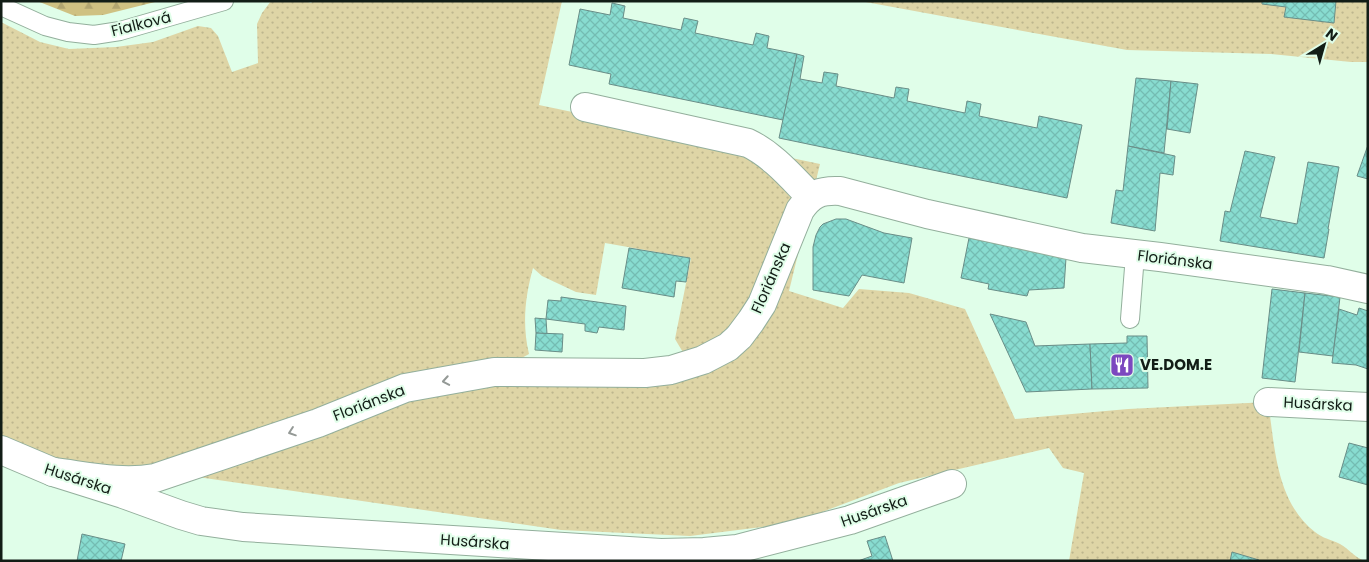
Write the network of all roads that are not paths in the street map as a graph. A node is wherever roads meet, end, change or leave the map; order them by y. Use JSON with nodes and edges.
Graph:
{"nodes":[{"id":1,"x":224,"y":1,"type":"edge"},
{"id":2,"x":1,"y":6,"type":"edge"},
{"id":3,"x":584,"y":107,"type":"dead end"},
{"id":4,"x":811,"y":197,"type":"junction"},
{"id":5,"x":1135,"y":255,"type":"junction"},
{"id":6,"x":1368,"y":289,"type":"edge"},
{"id":7,"x":1130,"y":319,"type":"dead end"},
{"id":8,"x":1268,"y":402,"type":"dead end"},
{"id":9,"x":1368,"y":407,"type":"edge"},
{"id":10,"x":1,"y":450,"type":"edge"},
{"id":11,"x":53,"y":472,"type":"junction"},
{"id":12,"x":952,"y":484,"type":"dead end"},
{"id":13,"x":738,"y":555,"type":"edge"}],
"edges":[{"from":1,"to":2,"type":"lane","name":"Fialková"},
{"from":3,"to":4,"type":"street"},
{"from":4,"to":5,"type":"street","name":"Floriánska"},
{"from":4,"to":11,"type":"street","name":"Floriánska","one_way":true},
{"from":5,"to":6,"type":"street","name":"Floriánska"},
{"from":5,"to":7,"type":"lane"},
{"from":8,"to":9,"type":"street","name":"Husárska"},
{"from":10,"to":11,"type":"street","name":"Husárska"},
{"from":11,"to":13,"type":"street","name":"Husárska"},
{"from":12,"to":13,"type":"street","name":"Husárska"}]}
